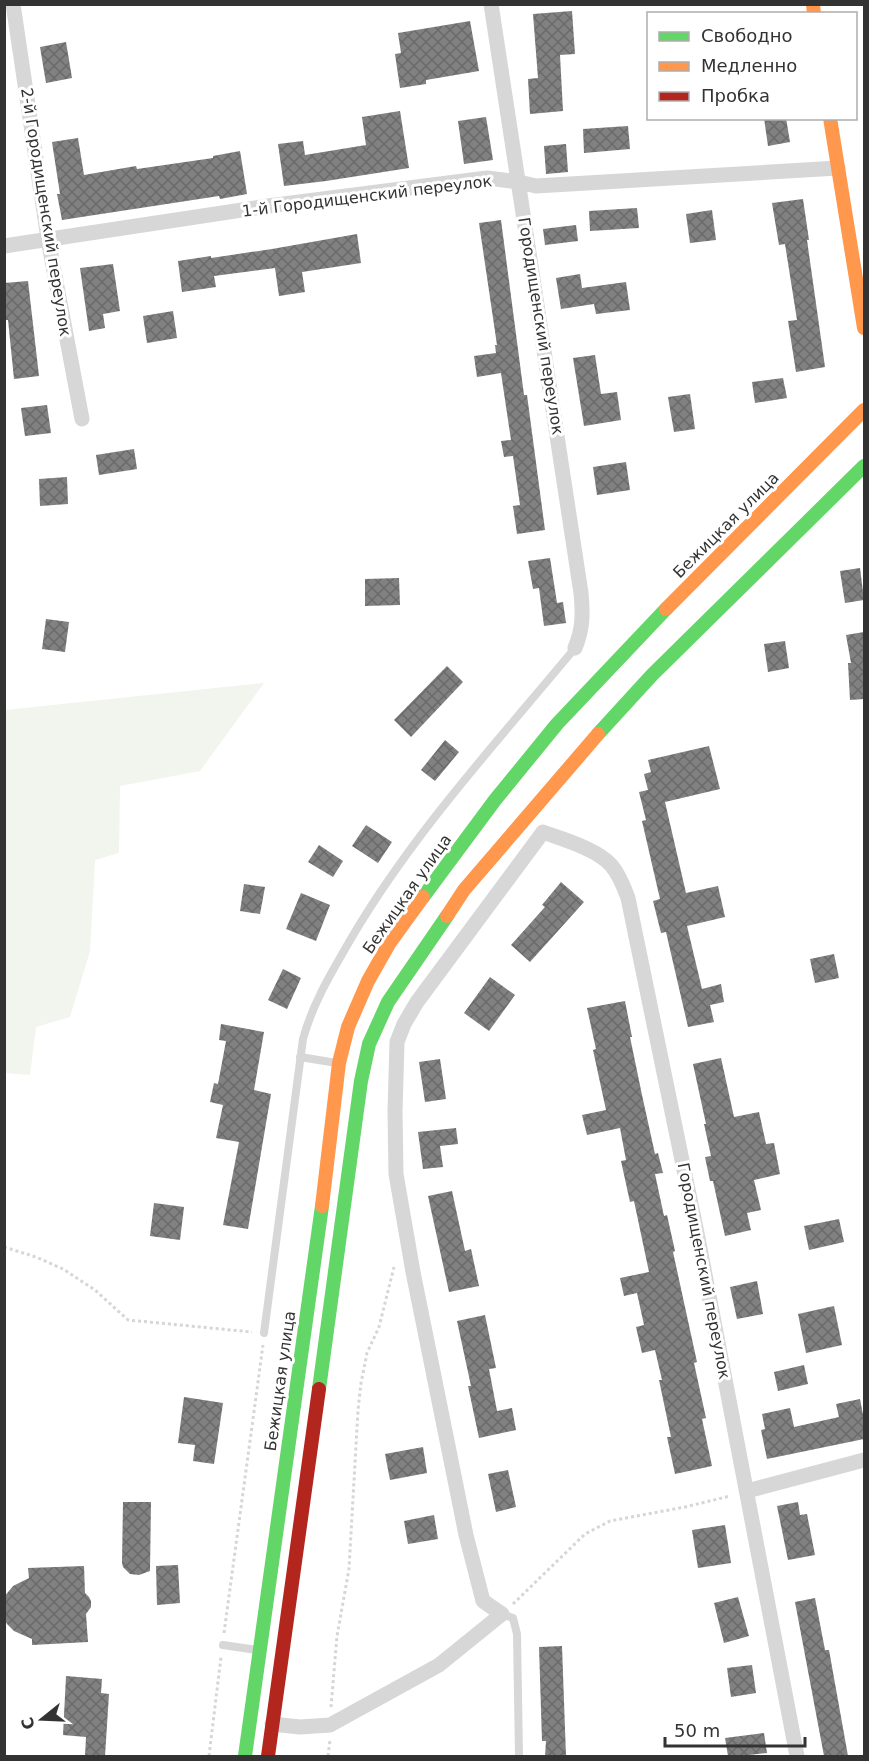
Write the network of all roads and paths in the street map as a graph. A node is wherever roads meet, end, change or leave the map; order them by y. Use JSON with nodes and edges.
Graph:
{"nodes":[{"id":1,"x":13,"y":4,"type":"edge"},
{"id":2,"x":491,"y":4,"type":"edge"},
{"id":3,"x":830,"y":120,"type":"edge"},
{"id":4,"x":838,"y":168,"type":"junction"},
{"id":5,"x":519,"y":182,"type":"junction"},
{"id":6,"x":48,"y":239,"type":"junction"},
{"id":7,"x":4,"y":246,"type":"edge"},
{"id":8,"x":864,"y":328,"type":"edge"},
{"id":9,"x":864,"y":410,"type":"edge"},
{"id":10,"x":82,"y":419,"type":"dead end"},
{"id":11,"x":864,"y":466,"type":"edge"},
{"id":12,"x":575,"y":648,"type":"joint"},
{"id":13,"x":300,"y":1058,"type":"junction"},
{"id":14,"x":339,"y":1063,"type":"junction"},
{"id":15,"x":408,"y":1244,"type":"junction"},
{"id":16,"x":4,"y":1247,"type":"edge"},
{"id":17,"x":264,"y":1333,"type":"junction"},
{"id":18,"x":864,"y":1460,"type":"edge"},
{"id":19,"x":747,"y":1491,"type":"junction"},
{"id":20,"x":502,"y":1614,"type":"junction"},
{"id":21,"x":223,"y":1645,"type":"junction"},
{"id":22,"x":259,"y":1650,"type":"junction"},
{"id":23,"x":272,"y":1724,"type":"junction"},
{"id":24,"x":330,"y":1725,"type":"junction"},
{"id":25,"x":210,"y":1756,"type":"edge"},
{"id":26,"x":244,"y":1756,"type":"edge"},
{"id":27,"x":268,"y":1756,"type":"edge"},
{"id":28,"x":328,"y":1756,"type":"edge"},
{"id":29,"x":519,"y":1756,"type":"edge"},
{"id":30,"x":797,"y":1756,"type":"edge"}],
"edges":[{"from":1,"to":6,"type":"street","name":"2-й Городищенский переулок"},
{"from":2,"to":5,"type":"street","name":"Городищенский переулок"},
{"from":3,"to":4,"type":"main road"},
{"from":4,"to":5,"type":"street","name":"1-й Городищенский переулок"},
{"from":4,"to":8,"type":"main road"},
{"from":5,"to":6,"type":"street","name":"1-й Городищенский переулок"},
{"from":5,"to":12,"type":"street","name":"Городищенский переулок"},
{"from":6,"to":7,"type":"street","name":"1-й Городищенский переулок"},
{"from":6,"to":10,"type":"street","name":"2-й Городищенский переулок"},
{"from":9,"to":14,"type":"main road","name":"Бежицкая улица"},
{"from":11,"to":23,"type":"main road"},
{"from":12,"to":13,"type":"lane"},
{"from":13,"to":14,"type":"lane"},
{"from":13,"to":17,"type":"lane"},
{"from":14,"to":22,"type":"main road","name":"Бежицкая улица"},
{"from":15,"to":19,"type":"street","name":"Городищенский переулок"},
{"from":15,"to":20,"type":"street"},
{"from":15,"to":24,"type":"path"},
{"from":16,"to":17,"type":"path"},
{"from":17,"to":21,"type":"path"},
{"from":18,"to":19,"type":"street"},
{"from":19,"to":20,"type":"path"},
{"from":19,"to":30,"type":"street","name":"Городищенский переулок"},
{"from":20,"to":24,"type":"street"},
{"from":20,"to":29,"type":"lane"},
{"from":21,"to":22,"type":"lane"},
{"from":21,"to":25,"type":"path"},
{"from":22,"to":26,"type":"main road","name":"Бежицкая улица"},
{"from":23,"to":24,"type":"street"},
{"from":23,"to":27,"type":"main road"},
{"from":24,"to":28,"type":"path"}]}
